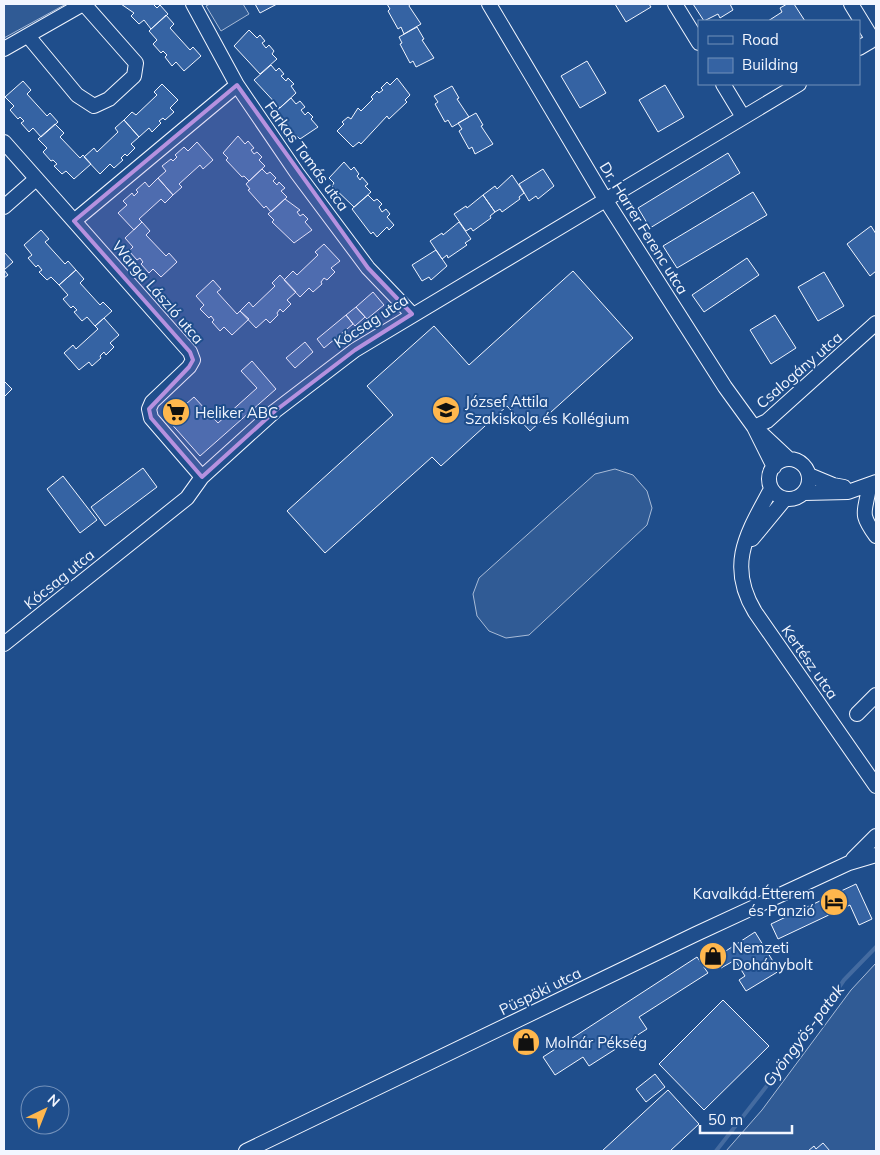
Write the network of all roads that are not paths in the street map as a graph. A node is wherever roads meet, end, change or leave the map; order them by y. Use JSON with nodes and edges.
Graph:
{"nodes":[{"id":1,"x":83,"y":4,"type":"edge"},
{"id":2,"x":193,"y":4,"type":"edge"},
{"id":3,"x":489,"y":4,"type":"edge"},
{"id":4,"x":675,"y":4,"type":"edge"},
{"id":5,"x":851,"y":4,"type":"edge"},
{"id":6,"x":28,"y":36,"type":"junction"},
{"id":7,"x":874,"y":39,"type":"edge"},
{"id":8,"x":698,"y":41,"type":"edge"},
{"id":9,"x":860,"y":47,"type":"edge"},
{"id":10,"x":4,"y":49,"type":"edge"},
{"id":11,"x":237,"y":85,"type":"junction"},
{"id":12,"x":724,"y":85,"type":"edge"},
{"id":13,"x":797,"y":85,"type":"edge"},
{"id":14,"x":743,"y":117,"type":"junction"},
{"id":15,"x":4,"y":142,"type":"edge"},
{"id":16,"x":36,"y":179,"type":"junction"},
{"id":17,"x":605,"y":199,"type":"junction"},
{"id":18,"x":4,"y":207,"type":"edge"},
{"id":19,"x":74,"y":221,"type":"junction"},
{"id":20,"x":412,"y":314,"type":"junction"},
{"id":21,"x":876,"y":322,"type":"edge"},
{"id":22,"x":754,"y":427,"type":"junction"},
{"id":23,"x":789,"y":459,"type":"junction"},
{"id":24,"x":774,"y":467,"type":"junction"},
{"id":25,"x":809,"y":475,"type":"junction"},
{"id":26,"x":202,"y":477,"type":"junction"},
{"id":27,"x":867,"y":486,"type":"edge"},
{"id":28,"x":772,"y":489,"type":"junction"},
{"id":29,"x":804,"y":493,"type":"junction"},
{"id":30,"x":785,"y":499,"type":"junction"},
{"id":31,"x":876,"y":536,"type":"edge"},
{"id":32,"x":741,"y":556,"type":"junction"},
{"id":33,"x":4,"y":644,"type":"edge"},
{"id":34,"x":876,"y":695,"type":"edge"},
{"id":35,"x":857,"y":714,"type":"dead end"},
{"id":36,"x":874,"y":782,"type":"edge"},
{"id":37,"x":876,"y":794,"type":"edge"},
{"id":38,"x":876,"y":836,"type":"edge"},
{"id":39,"x":876,"y":855,"type":"edge"},
{"id":40,"x":849,"y":863,"type":"junction"},
{"id":41,"x":247,"y":1151,"type":"edge"}],
"edges":[{"from":1,"to":6,"type":"street"},
{"from":1,"to":6,"type":"street"},
{"from":2,"to":11,"type":"street","name":"Farkas Tamás utca"},
{"from":3,"to":17,"type":"street","name":"Dr. Harrer Ferenc utca"},
{"from":4,"to":8,"type":"street"},
{"from":5,"to":7,"type":"street"},
{"from":6,"to":10,"type":"street"},
{"from":7,"to":9,"type":"street"},
{"from":11,"to":19,"type":"street"},
{"from":11,"to":20,"type":"street","name":"Farkas Tamás utca"},
{"from":12,"to":14,"type":"street"},
{"from":13,"to":14,"type":"street","name":"Kócsag utca"},
{"from":14,"to":17,"type":"street","name":"Kócsag utca"},
{"from":15,"to":16,"type":"street","name":"Warga László utca"},
{"from":16,"to":18,"type":"street"},
{"from":16,"to":19,"type":"street","name":"Warga László utca"},
{"from":17,"to":20,"type":"street","name":"Kócsag utca"},
{"from":17,"to":22,"type":"street","name":"Dr. Harrer Ferenc utca"},
{"from":19,"to":26,"type":"street","name":"Warga László utca"},
{"from":20,"to":26,"type":"street","name":"Kócsag utca"},
{"from":21,"to":22,"type":"street","name":"Csalogány utca"},
{"from":22,"to":23,"type":"street","name":"Csalogány utca"},
{"from":22,"to":24,"type":"street","name":"Dr. Harrer Ferenc utca"},
{"from":23,"to":24,"type":"street"},
{"from":23,"to":25,"type":"street"},
{"from":24,"to":28,"type":"street"},
{"from":25,"to":27,"type":"street"},
{"from":25,"to":29,"type":"street"},
{"from":26,"to":33,"type":"street","name":"Kócsag utca"},
{"from":27,"to":29,"type":"street"},
{"from":27,"to":31,"type":"street"},
{"from":28,"to":30,"type":"street"},
{"from":28,"to":32,"type":"street","name":"Kertész utca"},
{"from":29,"to":30,"type":"street"},
{"from":30,"to":32,"type":"street"},
{"from":32,"to":36,"type":"street","name":"Kertész utca"},
{"from":34,"to":35,"type":"street"},
{"from":36,"to":37,"type":"street","name":"Kertész utca"},
{"from":38,"to":40,"type":"street"},
{"from":39,"to":40,"type":"street"},
{"from":40,"to":41,"type":"street","name":"Püspöki utca"}]}
